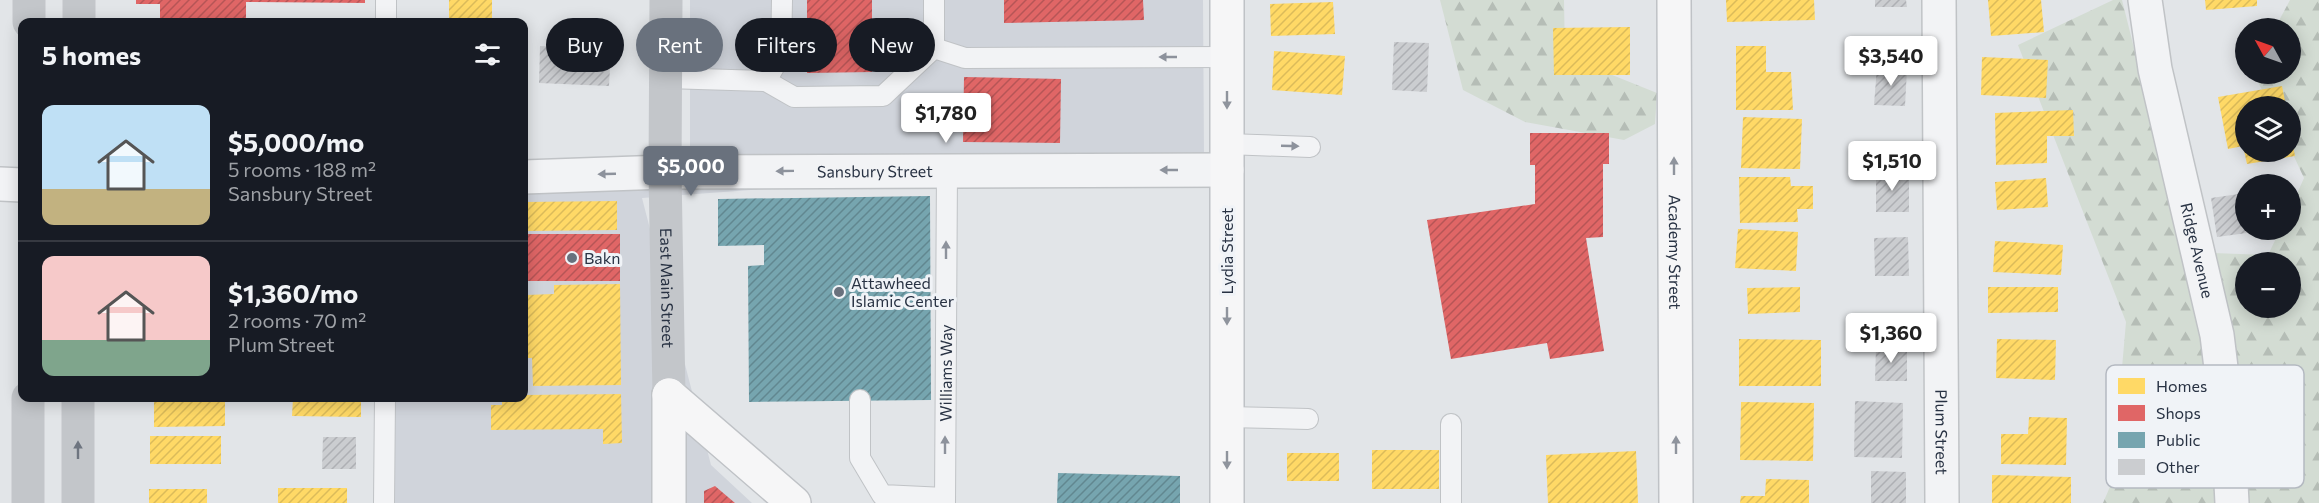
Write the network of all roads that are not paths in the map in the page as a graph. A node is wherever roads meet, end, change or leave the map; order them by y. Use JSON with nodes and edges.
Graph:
{"nodes":[{"id":1,"x":29,"y":0,"type":"edge"},
{"id":2,"x":80,"y":0,"type":"edge"},
{"id":3,"x":387,"y":0,"type":"edge"},
{"id":4,"x":666,"y":0,"type":"edge"},
{"id":5,"x":782,"y":0,"type":"edge"},
{"id":6,"x":934,"y":0,"type":"edge"},
{"id":7,"x":1227,"y":0,"type":"edge"},
{"id":8,"x":1674,"y":0,"type":"edge"},
{"id":9,"x":1939,"y":0,"type":"edge"},
{"id":10,"x":2145,"y":0,"type":"edge"},
{"id":11,"x":29,"y":18,"type":"edge"},
{"id":12,"x":79,"y":18,"type":"edge"},
{"id":13,"x":386,"y":18,"type":"edge"},
{"id":14,"x":934,"y":18,"type":"edge"},
{"id":15,"x":935,"y":48,"type":"edge"},
{"id":16,"x":1227,"y":57,"type":"junction"},
{"id":17,"x":908,"y":72,"type":"edge"},
{"id":18,"x":666,"y":78,"type":"junction"},
{"id":19,"x":766,"y":81,"type":"junction"},
{"id":20,"x":1310,"y":147,"type":"dead end"},
{"id":21,"x":1227,"y":157,"type":"junction"},
{"id":22,"x":946,"y":170,"type":"junction"},
{"id":23,"x":665,"y":172,"type":"junction"},
{"id":24,"x":528,"y":177,"type":"edge"},
{"id":25,"x":0,"y":184,"type":"edge"},
{"id":26,"x":18,"y":185,"type":"edge"},
{"id":27,"x":2221,"y":365,"type":"edge"},
{"id":28,"x":669,"y":394,"type":"junction"},
{"id":29,"x":860,"y":400,"type":"dead end"},
{"id":30,"x":28,"y":402,"type":"edge"},
{"id":31,"x":78,"y":402,"type":"edge"},
{"id":32,"x":385,"y":402,"type":"edge"},
{"id":33,"x":1227,"y":417,"type":"junction"},
{"id":34,"x":1308,"y":419,"type":"dead end"},
{"id":35,"x":1451,"y":423,"type":"dead end"},
{"id":36,"x":2231,"y":488,"type":"edge"},
{"id":37,"x":945,"y":500,"type":"edge"},
{"id":38,"x":28,"y":503,"type":"edge"},
{"id":39,"x":78,"y":503,"type":"edge"},
{"id":40,"x":384,"y":503,"type":"edge"},
{"id":41,"x":669,"y":503,"type":"edge"},
{"id":42,"x":794,"y":503,"type":"edge"},
{"id":43,"x":1227,"y":503,"type":"edge"},
{"id":44,"x":1451,"y":503,"type":"edge"},
{"id":45,"x":1676,"y":503,"type":"edge"},
{"id":46,"x":1942,"y":503,"type":"edge"},
{"id":47,"x":2232,"y":503,"type":"edge"}],
"edges":[{"from":1,"to":11,"type":"main road"},
{"from":2,"to":12,"type":"main road"},
{"from":3,"to":13,"type":"lane"},
{"from":4,"to":18,"type":"main road","name":"East Main Street"},
{"from":5,"to":19,"type":"lane"},
{"from":6,"to":14,"type":"lane"},
{"from":7,"to":16,"type":"main road","name":"Lydia Street"},
{"from":45,"to":8,"type":"main road","name":"Academy Street","one_way":true},
{"from":9,"to":46,"type":"street","name":"Plum Street"},
{"from":10,"to":27,"type":"street","name":"Ridge Avenue"},
{"from":16,"to":15,"type":"lane","one_way":true},
{"from":16,"to":21,"type":"main road","name":"Lydia Street","one_way":true},
{"from":17,"to":19,"type":"lane"},
{"from":18,"to":19,"type":"lane"},
{"from":18,"to":23,"type":"main road","name":"East Main Street"},
{"from":21,"to":20,"type":"lane","one_way":true},
{"from":21,"to":22,"type":"street","name":"Sansbury Street","one_way":true},
{"from":21,"to":33,"type":"main road","name":"Lydia Street","one_way":true},
{"from":22,"to":23,"type":"street","name":"Sansbury Street","one_way":true},
{"from":37,"to":22,"type":"lane","name":"Williams Way","one_way":true},
{"from":23,"to":24,"type":"street","name":"Sansbury Street","one_way":true},
{"from":23,"to":28,"type":"main road","name":"East Main Street"},
{"from":25,"to":26,"type":"street"},
{"from":28,"to":41,"type":"main road","name":"East Main Street"},
{"from":28,"to":42,"type":"main road"},
{"from":29,"to":37,"type":"lane"},
{"from":30,"to":38,"type":"main road"},
{"from":39,"to":31,"type":"main road","one_way":true},
{"from":32,"to":40,"type":"lane"},
{"from":33,"to":34,"type":"lane"},
{"from":33,"to":43,"type":"main road","name":"Lydia Street","one_way":true},
{"from":35,"to":44,"type":"lane"},
{"from":36,"to":47,"type":"street","name":"Ridge Avenue"}]}
